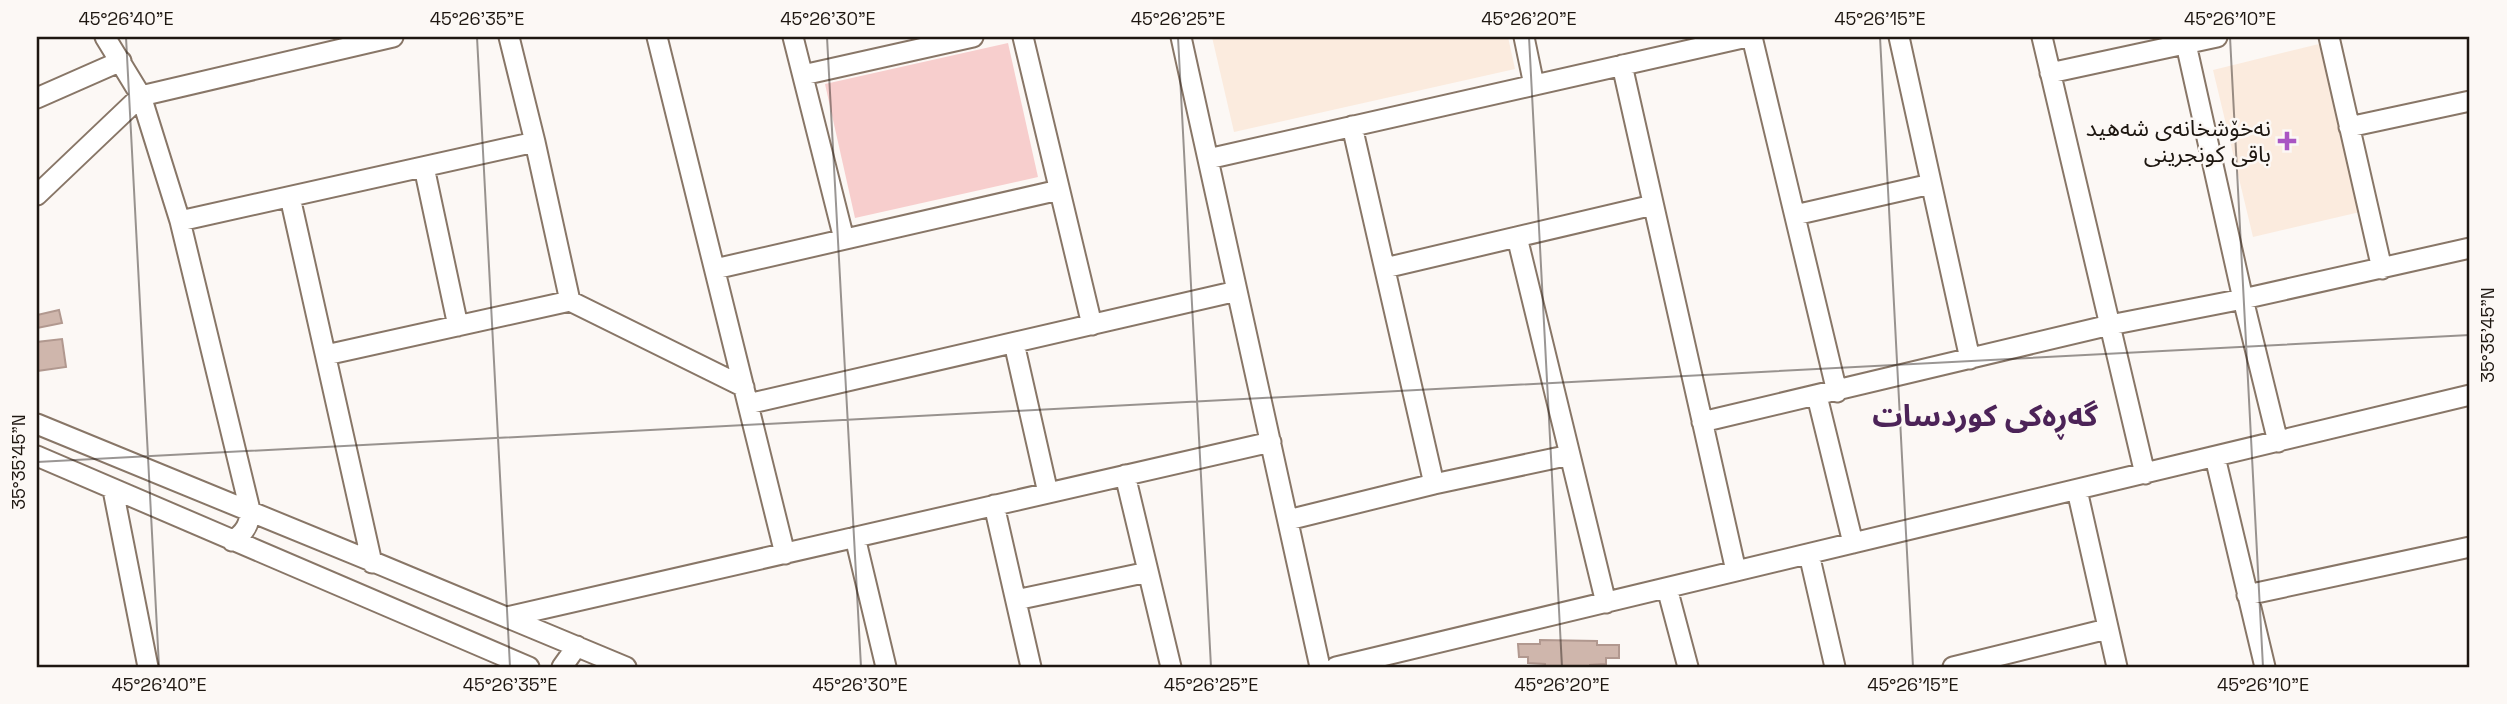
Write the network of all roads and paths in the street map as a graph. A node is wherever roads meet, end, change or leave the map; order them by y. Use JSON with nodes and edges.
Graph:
{"nodes":[{"id":1,"x":105,"y":37,"type":"edge"},
{"id":2,"x":393,"y":37,"type":"edge"},
{"id":3,"x":509,"y":37,"type":"edge"},
{"id":4,"x":657,"y":37,"type":"edge"},
{"id":5,"x":793,"y":37,"type":"edge"},
{"id":6,"x":973,"y":37,"type":"edge"},
{"id":7,"x":1023,"y":37,"type":"edge"},
{"id":8,"x":1181,"y":37,"type":"edge"},
{"id":9,"x":1524,"y":37,"type":"edge"},
{"id":10,"x":1750,"y":37,"type":"edge"},
{"id":11,"x":1899,"y":37,"type":"edge"},
{"id":12,"x":2042,"y":37,"type":"edge"},
{"id":13,"x":2217,"y":37,"type":"edge"},
{"id":14,"x":2329,"y":37,"type":"edge"},
{"id":15,"x":1676,"y":44,"type":"edge"},
{"id":16,"x":2186,"y":44,"type":"junction"},
{"id":17,"x":121,"y":61,"type":"junction"},
{"id":18,"x":1622,"y":65,"type":"junction"},
{"id":19,"x":2050,"y":73,"type":"junction"},
{"id":20,"x":803,"y":75,"type":"junction"},
{"id":21,"x":1534,"y":85,"type":"junction"},
{"id":22,"x":141,"y":96,"type":"junction"},
{"id":23,"x":37,"y":98,"type":"edge"},
{"id":24,"x":2470,"y":101,"type":"edge"},
{"id":25,"x":1353,"y":126,"type":"junction"},
{"id":26,"x":2349,"y":127,"type":"junction"},
{"id":27,"x":536,"y":142,"type":"junction"},
{"id":28,"x":1208,"y":159,"type":"junction"},
{"id":29,"x":424,"y":167,"type":"junction"},
{"id":30,"x":1931,"y":184,"type":"junction"},
{"id":31,"x":1059,"y":190,"type":"junction"},
{"id":32,"x":37,"y":195,"type":"edge"},
{"id":33,"x":290,"y":197,"type":"junction"},
{"id":34,"x":1653,"y":205,"type":"junction"},
{"id":35,"x":1794,"y":215,"type":"junction"},
{"id":36,"x":180,"y":221,"type":"junction"},
{"id":37,"x":1517,"y":237,"type":"junction"},
{"id":38,"x":844,"y":239,"type":"junction"},
{"id":39,"x":2470,"y":248,"type":"edge"},
{"id":40,"x":1385,"y":268,"type":"junction"},
{"id":41,"x":715,"y":269,"type":"junction"},
{"id":42,"x":2382,"y":269,"type":"junction"},
{"id":43,"x":1237,"y":292,"type":"junction"},
{"id":44,"x":2243,"y":299,"type":"junction"},
{"id":45,"x":570,"y":301,"type":"junction"},
{"id":46,"x":1092,"y":325,"type":"junction"},
{"id":47,"x":2110,"y":325,"type":"junction"},
{"id":48,"x":458,"y":326,"type":"junction"},
{"id":49,"x":1014,"y":343,"type":"junction"},
{"id":50,"x":326,"y":355,"type":"junction"},
{"id":51,"x":1970,"y":359,"type":"junction"},
{"id":52,"x":1837,"y":392,"type":"junction"},
{"id":53,"x":746,"y":395,"type":"junction"},
{"id":54,"x":1817,"y":396,"type":"junction"},
{"id":55,"x":2470,"y":396,"type":"edge"},
{"id":56,"x":1702,"y":422,"type":"junction"},
{"id":57,"x":37,"y":424,"type":"edge"},
{"id":58,"x":1271,"y":442,"type":"junction"},
{"id":59,"x":2278,"y":442,"type":"junction"},
{"id":60,"x":1570,"y":455,"type":"junction"},
{"id":61,"x":37,"y":456,"type":"edge"},
{"id":62,"x":2215,"y":457,"type":"junction"},
{"id":63,"x":2145,"y":474,"type":"junction"},
{"id":64,"x":1125,"y":475,"type":"junction"},
{"id":65,"x":1434,"y":484,"type":"junction"},
{"id":66,"x":113,"y":489,"type":"junction"},
{"id":67,"x":2077,"y":490,"type":"junction"},
{"id":68,"x":1048,"y":493,"type":"junction"},
{"id":69,"x":994,"y":505,"type":"junction"},
{"id":70,"x":250,"y":510,"type":"junction"},
{"id":71,"x":1288,"y":520,"type":"junction"},
{"id":72,"x":855,"y":537,"type":"junction"},
{"id":73,"x":232,"y":541,"type":"junction"},
{"id":74,"x":1853,"y":543,"type":"junction"},
{"id":75,"x":2470,"y":547,"type":"edge"},
{"id":76,"x":785,"y":554,"type":"junction"},
{"id":77,"x":1809,"y":554,"type":"junction"},
{"id":78,"x":372,"y":563,"type":"junction"},
{"id":79,"x":1736,"y":571,"type":"junction"},
{"id":80,"x":1148,"y":572,"type":"junction"},
{"id":81,"x":1667,"y":588,"type":"junction"},
{"id":82,"x":2247,"y":595,"type":"junction"},
{"id":83,"x":1016,"y":600,"type":"junction"},
{"id":84,"x":1606,"y":603,"type":"junction"},
{"id":85,"x":507,"y":617,"type":"junction"},
{"id":86,"x":2107,"y":629,"type":"junction"},
{"id":87,"x":576,"y":646,"type":"junction"},
{"id":88,"x":148,"y":667,"type":"edge"},
{"id":89,"x":529,"y":667,"type":"edge"},
{"id":90,"x":562,"y":667,"type":"edge"},
{"id":91,"x":626,"y":667,"type":"edge"},
{"id":92,"x":886,"y":667,"type":"edge"},
{"id":93,"x":1031,"y":667,"type":"edge"},
{"id":94,"x":1171,"y":667,"type":"edge"},
{"id":95,"x":1320,"y":667,"type":"edge"},
{"id":96,"x":1336,"y":667,"type":"edge"},
{"id":97,"x":1688,"y":667,"type":"edge"},
{"id":98,"x":1835,"y":667,"type":"edge"},
{"id":99,"x":1953,"y":667,"type":"edge"},
{"id":100,"x":2117,"y":667,"type":"edge"},
{"id":101,"x":2265,"y":667,"type":"edge"}],
"edges":[{"from":1,"to":17,"type":"street"},
{"from":2,"to":22,"type":"street"},
{"from":3,"to":27,"type":"street"},
{"from":4,"to":41,"type":"street"},
{"from":5,"to":20,"type":"street"},
{"from":6,"to":20,"type":"street"},
{"from":7,"to":31,"type":"street"},
{"from":8,"to":28,"type":"street"},
{"from":9,"to":21,"type":"street"},
{"from":10,"to":15,"type":"street"},
{"from":10,"to":35,"type":"street"},
{"from":11,"to":30,"type":"street"},
{"from":12,"to":19,"type":"street"},
{"from":13,"to":16,"type":"street"},
{"from":14,"to":26,"type":"street"},
{"from":15,"to":18,"type":"street"},
{"from":16,"to":19,"type":"street"},
{"from":16,"to":44,"type":"street"},
{"from":17,"to":22,"type":"street"},
{"from":17,"to":23,"type":"street"},
{"from":18,"to":21,"type":"street"},
{"from":18,"to":34,"type":"street"},
{"from":19,"to":47,"type":"street"},
{"from":20,"to":38,"type":"street"},
{"from":21,"to":25,"type":"street"},
{"from":22,"to":32,"type":"street"},
{"from":22,"to":36,"type":"street"},
{"from":24,"to":26,"type":"street"},
{"from":25,"to":28,"type":"street"},
{"from":25,"to":40,"type":"street"},
{"from":26,"to":42,"type":"street"},
{"from":27,"to":29,"type":"street"},
{"from":27,"to":45,"type":"street"},
{"from":28,"to":43,"type":"street"},
{"from":29,"to":33,"type":"street"},
{"from":29,"to":48,"type":"street"},
{"from":30,"to":35,"type":"street"},
{"from":30,"to":51,"type":"street"},
{"from":31,"to":38,"type":"street"},
{"from":31,"to":46,"type":"street"},
{"from":33,"to":36,"type":"street"},
{"from":33,"to":50,"type":"street"},
{"from":34,"to":37,"type":"street"},
{"from":34,"to":56,"type":"street"},
{"from":35,"to":52,"type":"street"},
{"from":36,"to":70,"type":"street"},
{"from":37,"to":40,"type":"street"},
{"from":37,"to":60,"type":"street"},
{"from":38,"to":41,"type":"street"},
{"from":39,"to":42,"type":"street"},
{"from":40,"to":65,"type":"street"},
{"from":41,"to":53,"type":"street"},
{"from":42,"to":44,"type":"street"},
{"from":43,"to":46,"type":"street"},
{"from":43,"to":58,"type":"street"},
{"from":44,"to":47,"type":"street"},
{"from":44,"to":59,"type":"street"},
{"from":45,"to":48,"type":"street"},
{"from":45,"to":53,"type":"street"},
{"from":46,"to":49,"type":"street"},
{"from":47,"to":51,"type":"street"},
{"from":47,"to":63,"type":"street"},
{"from":48,"to":50,"type":"street"},
{"from":49,"to":53,"type":"street"},
{"from":49,"to":68,"type":"street"},
{"from":50,"to":78,"type":"street"},
{"from":51,"to":52,"type":"street"},
{"from":52,"to":54,"type":"street"},
{"from":53,"to":76,"type":"street"},
{"from":54,"to":56,"type":"street"},
{"from":54,"to":74,"type":"street"},
{"from":55,"to":59,"type":"street"},
{"from":56,"to":79,"type":"street"},
{"from":57,"to":70,"type":"street"},
{"from":58,"to":64,"type":"street"},
{"from":58,"to":71,"type":"street"},
{"from":59,"to":62,"type":"street"},
{"from":60,"to":65,"type":"street"},
{"from":60,"to":84,"type":"street"},
{"from":61,"to":66,"type":"street"},
{"from":62,"to":63,"type":"street"},
{"from":62,"to":82,"type":"street"},
{"from":63,"to":67,"type":"street"},
{"from":64,"to":68,"type":"street"},
{"from":64,"to":80,"type":"street"},
{"from":65,"to":71,"type":"street"},
{"from":66,"to":73,"type":"street"},
{"from":66,"to":88,"type":"street"},
{"from":67,"to":74,"type":"street"},
{"from":67,"to":86,"type":"street"},
{"from":68,"to":69,"type":"street"},
{"from":69,"to":72,"type":"street"},
{"from":69,"to":83,"type":"street"},
{"from":70,"to":73,"type":"street"},
{"from":70,"to":78,"type":"street"},
{"from":71,"to":95,"type":"street"},
{"from":72,"to":76,"type":"street"},
{"from":72,"to":92,"type":"street"},
{"from":73,"to":89,"type":"street"},
{"from":74,"to":77,"type":"street"},
{"from":75,"to":82,"type":"street"},
{"from":76,"to":85,"type":"street"},
{"from":77,"to":79,"type":"street"},
{"from":77,"to":98,"type":"street"},
{"from":78,"to":85,"type":"street"},
{"from":79,"to":81,"type":"street"},
{"from":80,"to":83,"type":"street"},
{"from":80,"to":94,"type":"street"},
{"from":81,"to":84,"type":"street"},
{"from":81,"to":97,"type":"street"},
{"from":82,"to":101,"type":"street"},
{"from":83,"to":93,"type":"street"},
{"from":84,"to":96,"type":"street"},
{"from":85,"to":87,"type":"street"},
{"from":86,"to":99,"type":"street"},
{"from":86,"to":100,"type":"street"},
{"from":87,"to":90,"type":"street"},
{"from":87,"to":91,"type":"street"}]}
